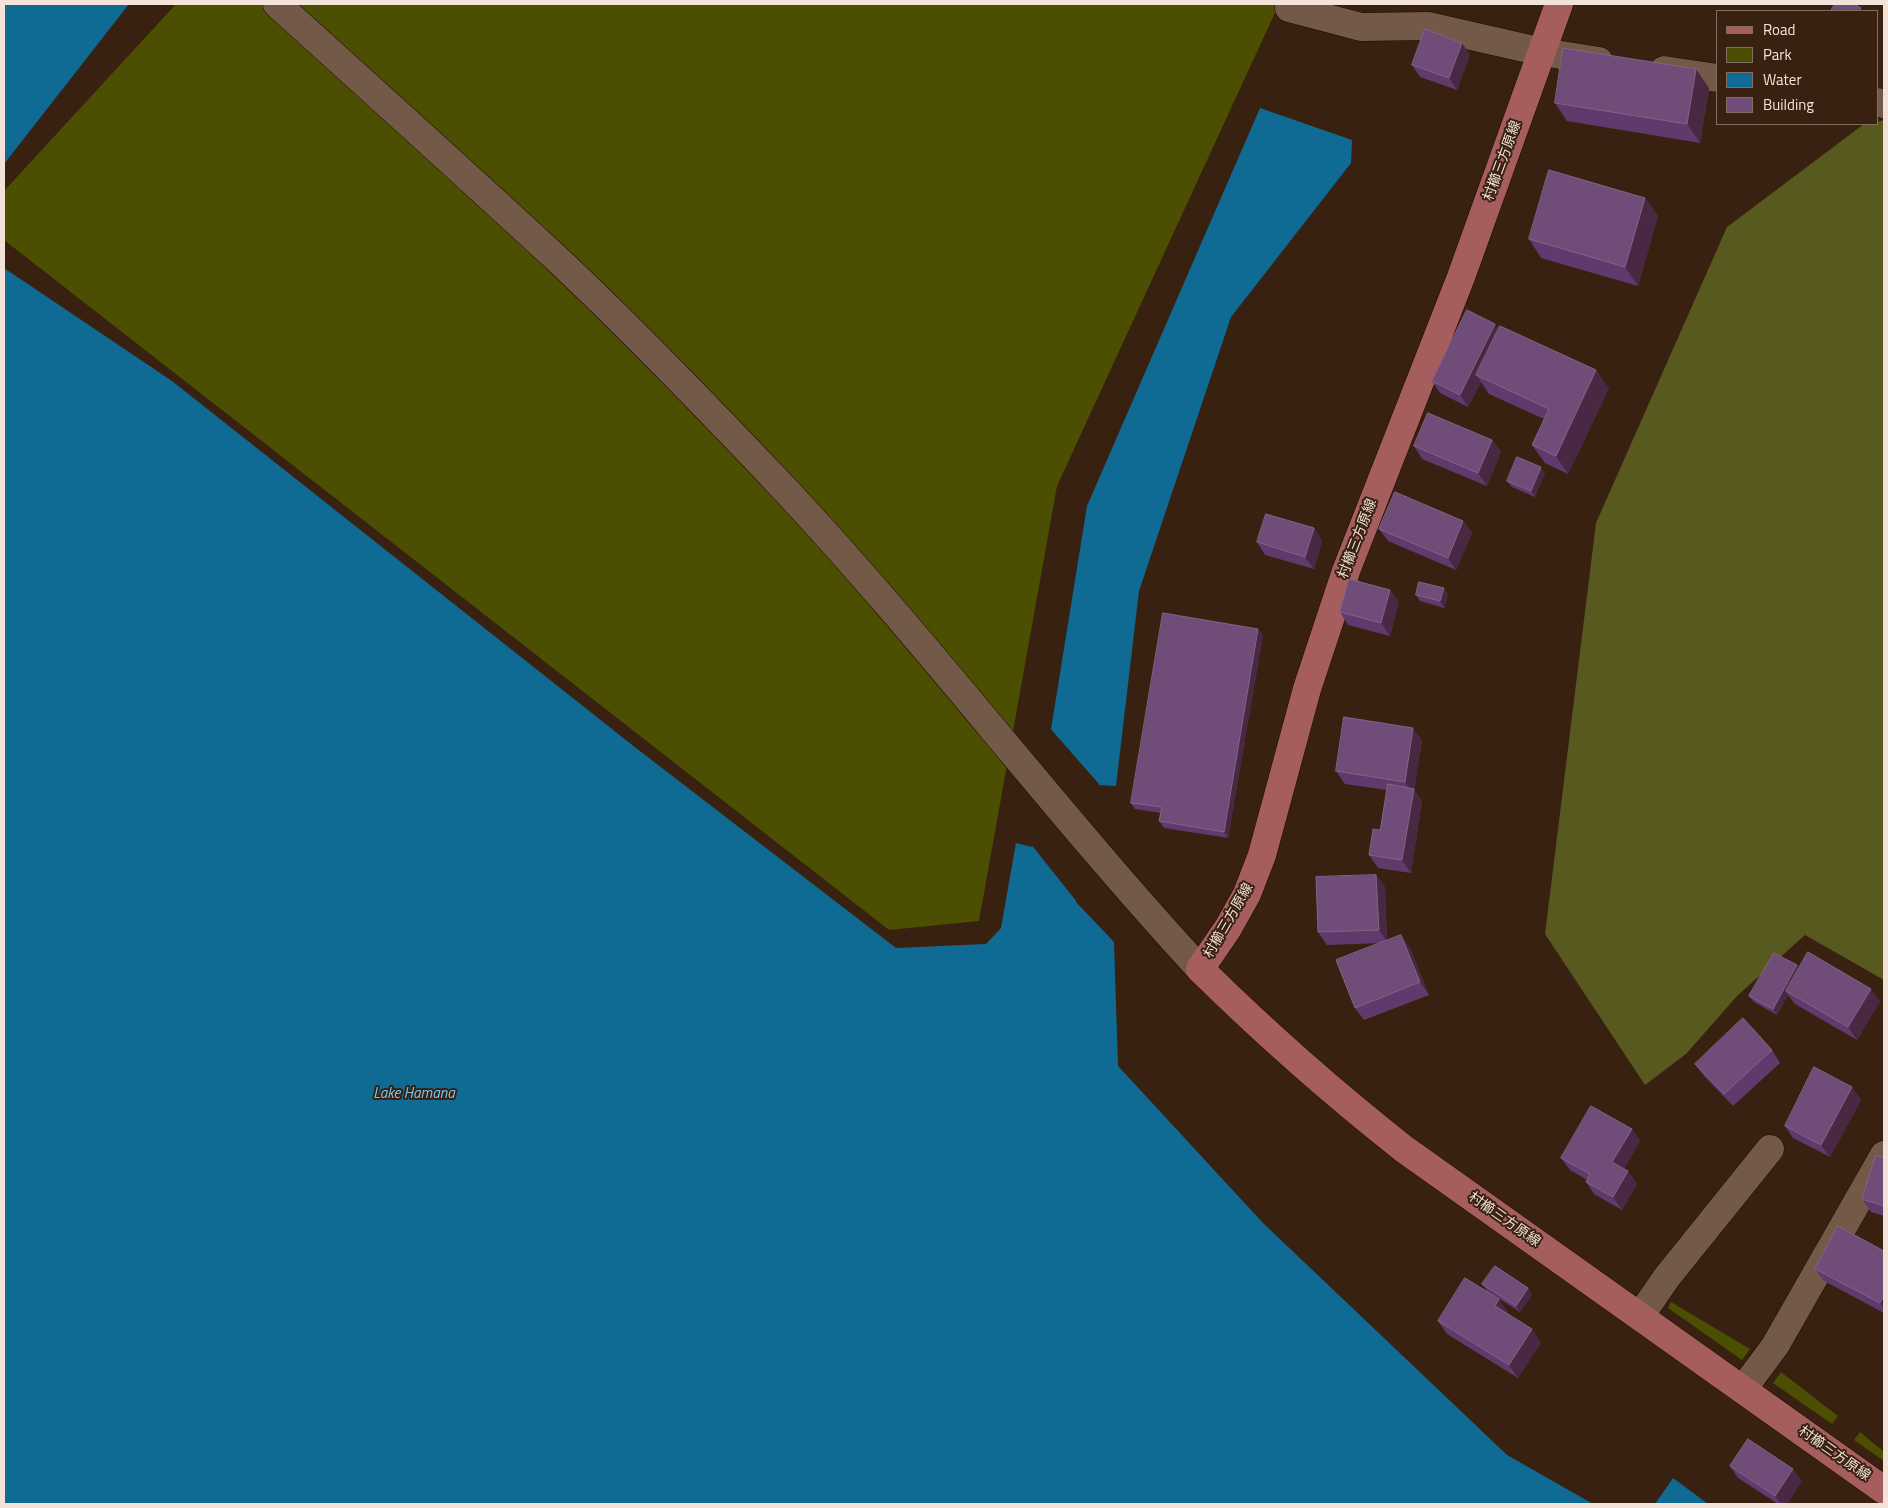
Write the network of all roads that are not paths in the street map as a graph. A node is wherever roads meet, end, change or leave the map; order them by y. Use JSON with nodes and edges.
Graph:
{"nodes":[{"id":1,"x":277,"y":4,"type":"edge"},
{"id":2,"x":1559,"y":4,"type":"edge"},
{"id":3,"x":1289,"y":8,"type":"dead end"},
{"id":4,"x":1542,"y":52,"type":"junction"},
{"id":5,"x":1716,"y":78,"type":"edge"},
{"id":6,"x":1200,"y":969,"type":"junction"},
{"id":7,"x":1770,"y":1149,"type":"dead end"},
{"id":8,"x":1884,"y":1155,"type":"edge"},
{"id":9,"x":1640,"y":1316,"type":"junction"},
{"id":10,"x":1743,"y":1389,"type":"junction"},
{"id":11,"x":1884,"y":1490,"type":"edge"}],
"edges":[{"from":1,"to":6,"type":"street"},
{"from":2,"to":4,"type":"main road","name":"村櫛三方原線"},
{"from":3,"to":4,"type":"street"},
{"from":4,"to":5,"type":"street"},
{"from":4,"to":6,"type":"main road","name":"村櫛三方原線"},
{"from":6,"to":9,"type":"main road","name":"村櫛三方原線"},
{"from":7,"to":9,"type":"street"},
{"from":8,"to":10,"type":"street"},
{"from":9,"to":10,"type":"main road","name":"村櫛三方原線"},
{"from":10,"to":11,"type":"main road","name":"村櫛三方原線"}]}
